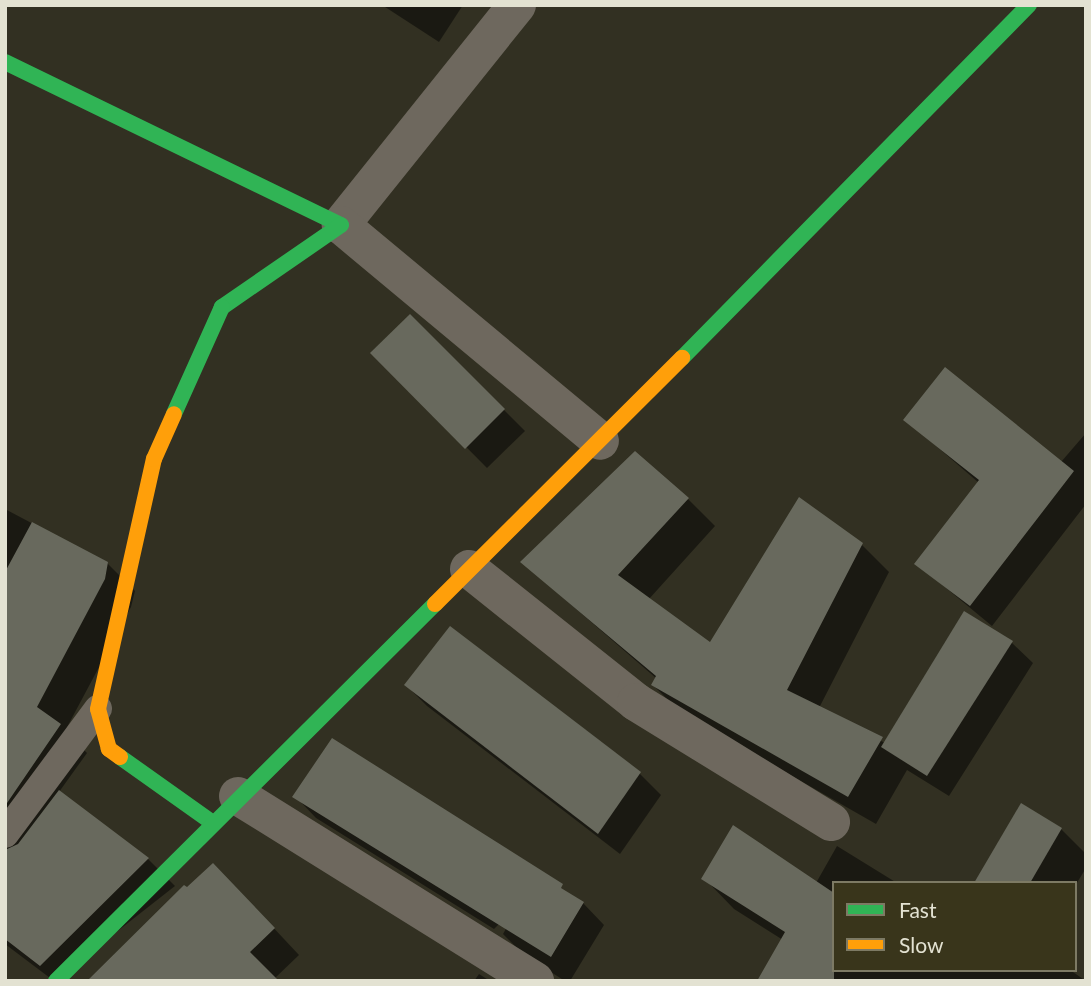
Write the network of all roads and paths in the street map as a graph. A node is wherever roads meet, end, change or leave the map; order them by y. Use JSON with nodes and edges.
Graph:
{"nodes":[{"id":1,"x":517,"y":5,"type":"edge"},
{"id":2,"x":1029,"y":5,"type":"edge"},
{"id":3,"x":5,"y":62,"type":"edge"},
{"id":4,"x":341,"y":225,"type":"junction"},
{"id":5,"x":600,"y":441,"type":"junction"},
{"id":6,"x":469,"y":569,"type":"junction"},
{"id":7,"x":98,"y":709,"type":"junction"},
{"id":8,"x":226,"y":810,"type":"junction"},
{"id":9,"x":831,"y":822,"type":"dead end"},
{"id":10,"x":5,"y":834,"type":"edge"},
{"id":11,"x":56,"y":981,"type":"edge"},
{"id":12,"x":535,"y":981,"type":"edge"}],
"edges":[{"from":1,"to":4,"type":"street"},
{"from":2,"to":5,"type":"street"},
{"from":3,"to":4,"type":"street"},
{"from":4,"to":5,"type":"street"},
{"from":4,"to":7,"type":"street"},
{"from":5,"to":6,"type":"street"},
{"from":6,"to":8,"type":"street"},
{"from":6,"to":9,"type":"street"},
{"from":7,"to":8,"type":"street"},
{"from":7,"to":10,"type":"lane"},
{"from":8,"to":11,"type":"street"},
{"from":8,"to":12,"type":"street"}]}
